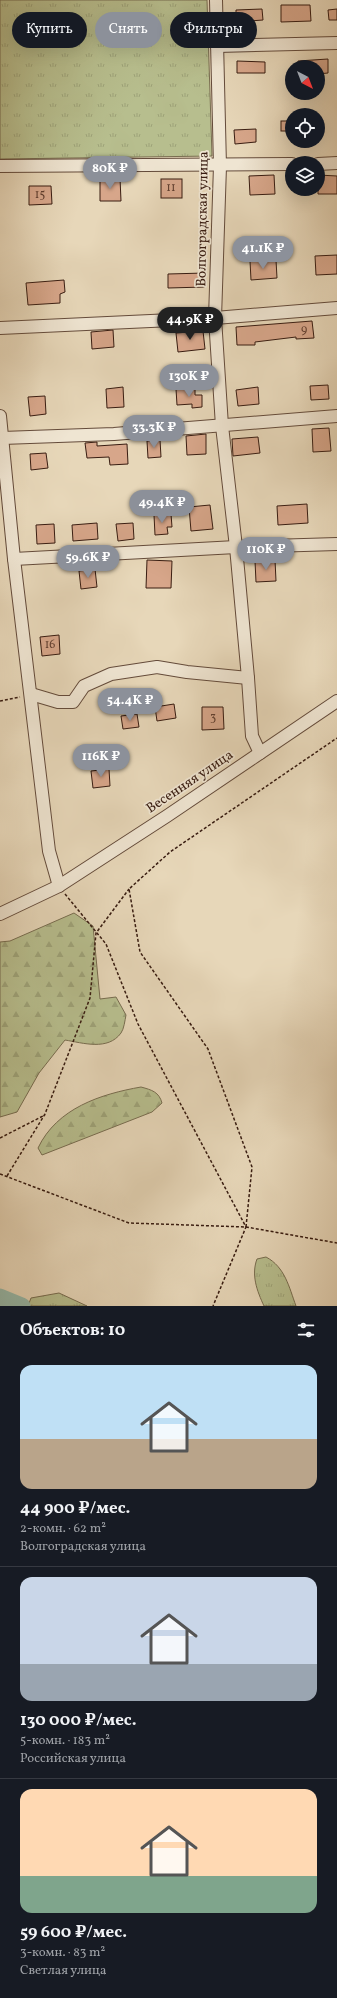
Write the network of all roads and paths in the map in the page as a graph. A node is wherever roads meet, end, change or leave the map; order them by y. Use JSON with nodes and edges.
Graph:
{"nodes":[{"id":1,"x":216,"y":0,"type":"edge"},
{"id":2,"x":216,"y":12,"type":"edge"},
{"id":3,"x":337,"y":43,"type":"edge"},
{"id":4,"x":257,"y":45,"type":"edge"},
{"id":5,"x":217,"y":48,"type":"edge"},
{"id":6,"x":337,"y":163,"type":"edge"},
{"id":7,"x":285,"y":164,"type":"edge"},
{"id":8,"x":325,"y":164,"type":"edge"},
{"id":9,"x":0,"y":166,"type":"edge"},
{"id":10,"x":220,"y":166,"type":"junction"},
{"id":11,"x":337,"y":308,"type":"edge"},
{"id":12,"x":215,"y":318,"type":"junction"},
{"id":13,"x":0,"y":328,"type":"edge"},
{"id":14,"x":0,"y":416,"type":"edge"},
{"id":15,"x":337,"y":416,"type":"edge"},
{"id":16,"x":222,"y":426,"type":"junction"},
{"id":17,"x":2,"y":438,"type":"junction"},
{"id":18,"x":337,"y":544,"type":"edge"},
{"id":19,"x":236,"y":547,"type":"junction"},
{"id":20,"x":14,"y":559,"type":"junction"},
{"id":21,"x":248,"y":678,"type":"junction"},
{"id":22,"x":31,"y":694,"type":"junction"},
{"id":23,"x":337,"y":700,"type":"edge"},
{"id":24,"x":0,"y":701,"type":"edge"},
{"id":25,"x":337,"y":738,"type":"edge"},
{"id":26,"x":260,"y":753,"type":"junction"},
{"id":27,"x":59,"y":886,"type":"junction"},
{"id":28,"x":129,"y":889,"type":"junction"},
{"id":29,"x":0,"y":914,"type":"edge"},
{"id":30,"x":96,"y":933,"type":"junction"},
{"id":31,"x":45,"y":1114,"type":"junction"},
{"id":32,"x":0,"y":1138,"type":"edge"},
{"id":33,"x":0,"y":1174,"type":"edge"},
{"id":34,"x":7,"y":1176,"type":"junction"},
{"id":35,"x":246,"y":1227,"type":"junction"},
{"id":36,"x":337,"y":1243,"type":"edge"},
{"id":37,"x":213,"y":1306,"type":"edge"}],
"edges":[{"from":1,"to":2,"type":"street","name":"Волгоградская улица"},
{"from":3,"to":4,"type":"street"},
{"from":5,"to":10,"type":"street","name":"Волгоградская улица"},
{"from":6,"to":8,"type":"street"},
{"from":7,"to":10,"type":"street"},
{"from":9,"to":10,"type":"street"},
{"from":10,"to":12,"type":"street","name":"Волгоградская улица"},
{"from":11,"to":12,"type":"street"},
{"from":12,"to":13,"type":"street"},
{"from":12,"to":16,"type":"street","name":"Волгоградская улица"},
{"from":14,"to":17,"type":"street"},
{"from":15,"to":16,"type":"street"},
{"from":16,"to":17,"type":"street"},
{"from":16,"to":19,"type":"street","name":"Волгоградская улица"},
{"from":17,"to":20,"type":"street"},
{"from":18,"to":19,"type":"street"},
{"from":19,"to":20,"type":"street"},
{"from":19,"to":21,"type":"street","name":"Волгоградская улица"},
{"from":20,"to":22,"type":"street"},
{"from":21,"to":22,"type":"street"},
{"from":21,"to":26,"type":"street","name":"Волгоградская улица"},
{"from":22,"to":24,"type":"path"},
{"from":22,"to":27,"type":"street"},
{"from":23,"to":26,"type":"street","name":"Весенняя улица"},
{"from":25,"to":28,"type":"path"},
{"from":26,"to":27,"type":"street","name":"Весенняя улица"},
{"from":27,"to":29,"type":"street","name":"Весенняя улица"},
{"from":27,"to":30,"type":"path"},
{"from":28,"to":30,"type":"path"},
{"from":28,"to":35,"type":"path"},
{"from":30,"to":31,"type":"path"},
{"from":30,"to":35,"type":"path"},
{"from":31,"to":32,"type":"path"},
{"from":31,"to":34,"type":"path"},
{"from":33,"to":34,"type":"path"},
{"from":34,"to":35,"type":"path"},
{"from":35,"to":36,"type":"path"},
{"from":35,"to":37,"type":"path"}]}
